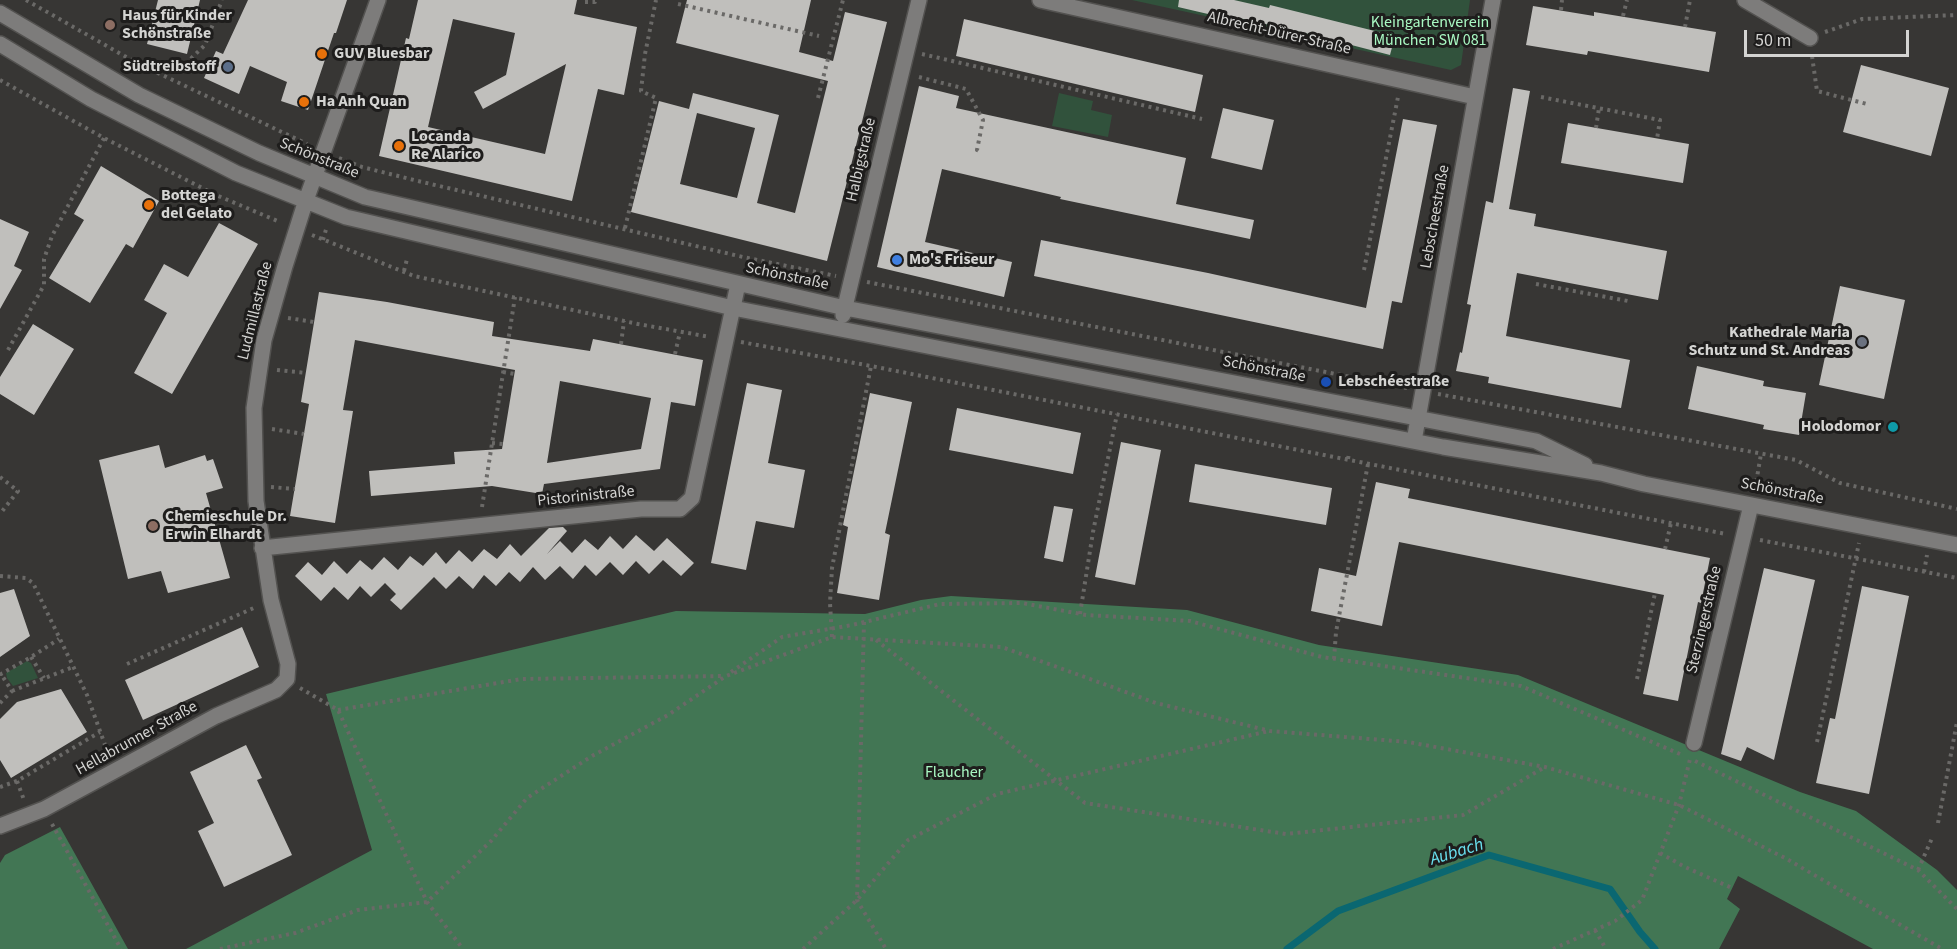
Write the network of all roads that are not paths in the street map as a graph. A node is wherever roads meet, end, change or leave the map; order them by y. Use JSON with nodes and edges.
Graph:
{"nodes":[{"id":1,"x":378,"y":0,"type":"edge"},
{"id":2,"x":919,"y":0,"type":"edge"},
{"id":3,"x":1040,"y":0,"type":"edge"},
{"id":4,"x":1493,"y":0,"type":"edge"},
{"id":5,"x":1745,"y":0,"type":"edge"},
{"id":6,"x":0,"y":13,"type":"edge"},
{"id":7,"x":15,"y":23,"type":"junction"},
{"id":8,"x":1810,"y":38,"type":"road end"},
{"id":9,"x":1,"y":46,"type":"edge"},
{"id":10,"x":1476,"y":97,"type":"junction"},
{"id":11,"x":314,"y":178,"type":"junction"},
{"id":12,"x":305,"y":203,"type":"junction"},
{"id":13,"x":738,"y":284,"type":"junction"},
{"id":14,"x":733,"y":308,"type":"junction"},
{"id":15,"x":844,"y":308,"type":"junction"},
{"id":16,"x":839,"y":329,"type":"junction"},
{"id":17,"x":1418,"y":418,"type":"junction"},
{"id":18,"x":1414,"y":441,"type":"junction"},
{"id":19,"x":1601,"y":473,"type":"junction"},
{"id":20,"x":1752,"y":505,"type":"junction"},
{"id":21,"x":1957,"y":545,"type":"edge"},
{"id":22,"x":262,"y":548,"type":"junction"},
{"id":23,"x":287,"y":679,"type":"joint"},
{"id":24,"x":1694,"y":743,"type":"road end"},
{"id":25,"x":0,"y":826,"type":"edge"}],
"edges":[{"from":1,"to":11,"type":"street","name":"Ludmillastraße"},
{"from":2,"to":15,"type":"street","name":"Halbigstraße"},
{"from":3,"to":10,"type":"street","name":"Albrecht-Dürer-Straße"},
{"from":4,"to":10,"type":"street","name":"Lebscheestraße"},
{"from":5,"to":8,"type":"street"},
{"from":6,"to":7,"type":"street","name":"Schönstraße"},
{"from":7,"to":9,"type":"street"},
{"from":7,"to":11,"type":"street","name":"Schönstraße"},
{"from":9,"to":12,"type":"street","name":"Schönstraße"},
{"from":10,"to":17,"type":"street","name":"Lebscheestraße"},
{"from":11,"to":12,"type":"street","name":"Ludmillastraße"},
{"from":11,"to":13,"type":"street","name":"Schönstraße"},
{"from":12,"to":14,"type":"street","name":"Schönstraße"},
{"from":12,"to":22,"type":"street","name":"Ludmillastraße"},
{"from":13,"to":14,"type":"street","name":"Pistorinistraße"},
{"from":13,"to":15,"type":"street","name":"Schönstraße"},
{"from":14,"to":16,"type":"street","name":"Schönstraße"},
{"from":14,"to":22,"type":"street","name":"Pistorinistraße"},
{"from":15,"to":16,"type":"street","name":"Halbigstraße"},
{"from":15,"to":17,"type":"street","name":"Schönstraße"},
{"from":16,"to":18,"type":"street","name":"Schönstraße"},
{"from":17,"to":18,"type":"street","name":"Lebscheestraße"},
{"from":17,"to":19,"type":"street","name":"Schönstraße"},
{"from":18,"to":19,"type":"street","name":"Schönstraße"},
{"from":19,"to":20,"type":"street","name":"Schönstraße"},
{"from":20,"to":21,"type":"street","name":"Schönstraße"},
{"from":20,"to":24,"type":"street","name":"Sterzingerstraße"},
{"from":22,"to":23,"type":"street","name":"Ludmillastraße"},
{"from":23,"to":25,"type":"street","name":"Hellabrunner Straße"}]}
